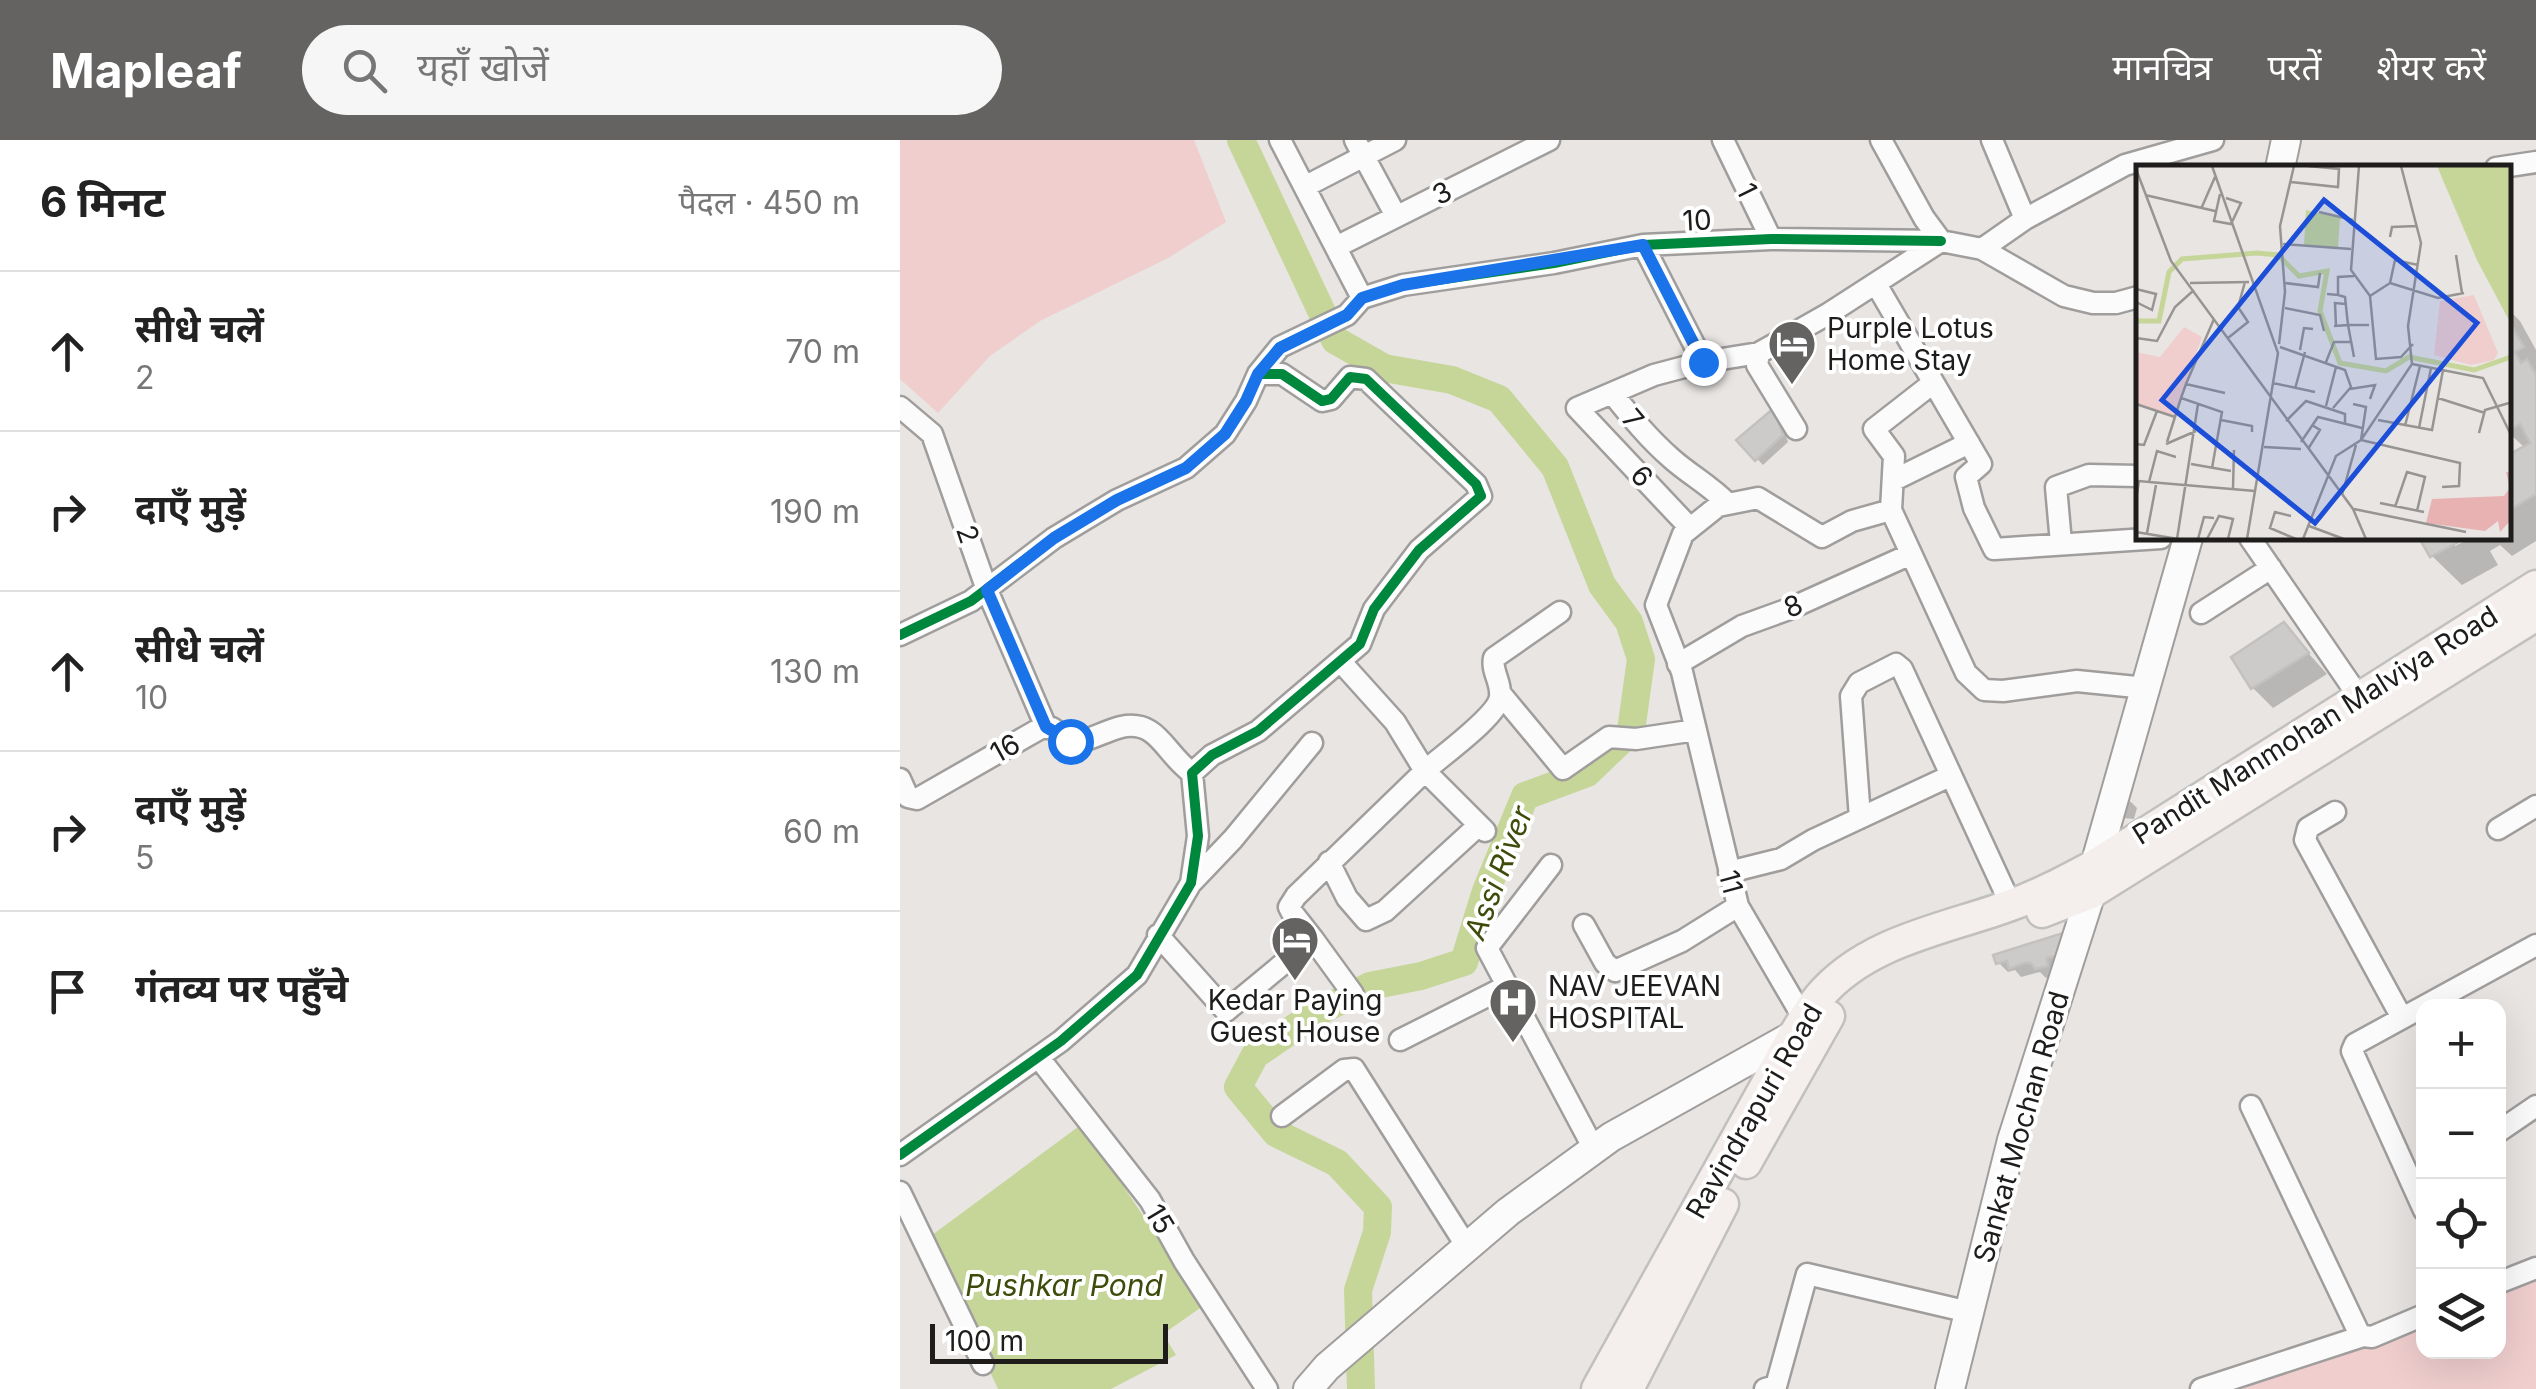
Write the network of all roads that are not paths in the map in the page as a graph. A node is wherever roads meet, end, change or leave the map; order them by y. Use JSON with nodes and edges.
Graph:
{"nodes":[{"id":1,"x":1280,"y":140,"type":"edge"},
{"id":2,"x":1395,"y":140,"type":"edge"},
{"id":3,"x":1549,"y":140,"type":"edge"},
{"id":4,"x":1723,"y":140,"type":"edge"},
{"id":5,"x":1881,"y":140,"type":"edge"},
{"id":6,"x":1992,"y":140,"type":"edge"},
{"id":7,"x":2213,"y":140,"type":"edge"},
{"id":8,"x":2286,"y":140,"type":"edge"},
{"id":9,"x":1360,"y":148,"type":"edge"},
{"id":10,"x":2536,"y":162,"type":"edge"},
{"id":11,"x":2281,"y":165,"type":"edge"},
{"id":12,"x":2511,"y":166,"type":"edge"},
{"id":13,"x":1306,"y":186,"type":"junction"},
{"id":14,"x":1396,"y":216,"type":"junction"},
{"id":15,"x":2025,"y":219,"type":"junction"},
{"id":16,"x":1771,"y":240,"type":"junction"},
{"id":17,"x":1941,"y":242,"type":"junction"},
{"id":18,"x":1643,"y":245,"type":"junction"},
{"id":19,"x":1336,"y":247,"type":"junction"},
{"id":20,"x":1982,"y":249,"type":"junction"},
{"id":21,"x":1876,"y":284,"type":"junction"},
{"id":22,"x":1362,"y":298,"type":"junction"},
{"id":23,"x":2136,"y":298,"type":"edge"},
{"id":24,"x":1760,"y":352,"type":"junction"},
{"id":25,"x":1703,"y":362,"type":"junction"},
{"id":26,"x":1258,"y":374,"type":"junction"},
{"id":27,"x":1933,"y":383,"type":"junction"},
{"id":28,"x":1612,"y":393,"type":"junction"},
{"id":29,"x":900,"y":407,"type":"edge"},
{"id":30,"x":1796,"y":429,"type":"dead end"},
{"id":31,"x":1969,"y":442,"type":"junction"},
{"id":32,"x":2136,"y":476,"type":"edge"},
{"id":33,"x":1894,"y":480,"type":"junction"},
{"id":34,"x":1728,"y":504,"type":"junction"},
{"id":35,"x":1891,"y":510,"type":"junction"},
{"id":36,"x":1690,"y":528,"type":"junction"},
{"id":37,"x":2136,"y":540,"type":"edge"},
{"id":38,"x":2187,"y":540,"type":"edge"},
{"id":39,"x":2251,"y":540,"type":"edge"},
{"id":40,"x":2061,"y":544,"type":"junction"},
{"id":41,"x":1911,"y":554,"type":"junction"},
{"id":42,"x":2270,"y":568,"type":"junction"},
{"id":43,"x":2536,"y":586,"type":"edge"},
{"id":44,"x":987,"y":590,"type":"junction"},
{"id":45,"x":1560,"y":612,"type":"dead end"},
{"id":46,"x":2201,"y":613,"type":"dead end"},
{"id":47,"x":2536,"y":615,"type":"edge"},
{"id":48,"x":900,"y":635,"type":"edge"},
{"id":49,"x":1341,"y":662,"type":"junction"},
{"id":50,"x":1678,"y":664,"type":"junction"},
{"id":51,"x":2146,"y":688,"type":"junction"},
{"id":52,"x":1500,"y":693,"type":"junction"},
{"id":53,"x":2360,"y":697,"type":"junction"},
{"id":54,"x":1046,"y":727,"type":"junction"},
{"id":55,"x":1696,"y":730,"type":"junction"},
{"id":56,"x":1312,"y":743,"type":"dead end"},
{"id":57,"x":1425,"y":770,"type":"junction"},
{"id":58,"x":1192,"y":774,"type":"junction"},
{"id":59,"x":1950,"y":776,"type":"junction"},
{"id":60,"x":900,"y":779,"type":"edge"},
{"id":61,"x":2536,"y":806,"type":"edge"},
{"id":62,"x":2335,"y":812,"type":"dead end"},
{"id":63,"x":1860,"y":818,"type":"junction"},
{"id":64,"x":2498,"y":829,"type":"dead end"},
{"id":65,"x":1330,"y":862,"type":"junction"},
{"id":66,"x":1551,"y":866,"type":"dead end"},
{"id":67,"x":1728,"y":872,"type":"junction"},
{"id":68,"x":2093,"y":879,"type":"junction"},
{"id":69,"x":1190,"y":883,"type":"junction"},
{"id":70,"x":2011,"y":905,"type":"junction"},
{"id":71,"x":1738,"y":906,"type":"junction"},
{"id":72,"x":1584,"y":925,"type":"dead end"},
{"id":73,"x":1158,"y":935,"type":"junction"},
{"id":74,"x":1312,"y":939,"type":"junction"},
{"id":75,"x":2536,"y":945,"type":"edge"},
{"id":76,"x":1508,"y":986,"type":"junction"},
{"id":77,"x":1352,"y":994,"type":"dead end"},
{"id":78,"x":2402,"y":1018,"type":"junction"},
{"id":79,"x":1799,"y":1027,"type":"junction"},
{"id":80,"x":1400,"y":1040,"type":"dead end"},
{"id":81,"x":1039,"y":1058,"type":"junction"},
{"id":82,"x":2251,"y":1106,"type":"dead end"},
{"id":83,"x":2536,"y":1106,"type":"edge"},
{"id":84,"x":1282,"y":1116,"type":"dead end"},
{"id":85,"x":2506,"y":1127,"type":"edge"},
{"id":86,"x":1594,"y":1149,"type":"junction"},
{"id":87,"x":900,"y":1155,"type":"edge"},
{"id":88,"x":2416,"y":1186,"type":"edge"},
{"id":89,"x":900,"y":1192,"type":"edge"},
{"id":90,"x":1467,"y":1248,"type":"junction"},
{"id":91,"x":2536,"y":1268,"type":"edge"},
{"id":92,"x":2506,"y":1281,"type":"edge"},
{"id":93,"x":1969,"y":1312,"type":"junction"},
{"id":94,"x":2416,"y":1318,"type":"edge"},
{"id":95,"x":2363,"y":1336,"type":"junction"},
{"id":96,"x":983,"y":1364,"type":"dead end"},
{"id":97,"x":1267,"y":1389,"type":"edge"},
{"id":98,"x":1308,"y":1389,"type":"edge"},
{"id":99,"x":1597,"y":1389,"type":"edge"},
{"id":100,"x":1628,"y":1389,"type":"edge"},
{"id":101,"x":1765,"y":1389,"type":"edge"},
{"id":102,"x":1950,"y":1389,"type":"edge"},
{"id":103,"x":2200,"y":1389,"type":"edge"}],
"edges":[{"from":1,"to":13,"type":"street"},
{"from":2,"to":9,"type":"street"},
{"from":3,"to":14,"type":"street","name":"3"},
{"from":4,"to":16,"type":"street","name":"1"},
{"from":5,"to":17,"type":"street"},
{"from":6,"to":15,"type":"street"},
{"from":7,"to":15,"type":"street"},
{"from":8,"to":11,"type":"street"},
{"from":9,"to":13,"type":"street"},
{"from":9,"to":14,"type":"street"},
{"from":10,"to":12,"type":"street"},
{"from":13,"to":19,"type":"street"},
{"from":14,"to":19,"type":"street","name":"3"},
{"from":15,"to":20,"type":"street"},
{"from":16,"to":17,"type":"street","name":"10"},
{"from":16,"to":18,"type":"street","name":"10"},
{"from":17,"to":20,"type":"street","name":"10"},
{"from":17,"to":21,"type":"street"},
{"from":18,"to":22,"type":"street","name":"10"},
{"from":18,"to":25,"type":"street"},
{"from":19,"to":22,"type":"street"},
{"from":20,"to":23,"type":"street"},
{"from":21,"to":24,"type":"street"},
{"from":21,"to":27,"type":"street"},
{"from":22,"to":26,"type":"street"},
{"from":24,"to":25,"type":"street","name":"7"},
{"from":24,"to":30,"type":"street"},
{"from":25,"to":28,"type":"street","name":"7"},
{"from":26,"to":44,"type":"street"},
{"from":26,"to":49,"type":"street"},
{"from":27,"to":31,"type":"street"},
{"from":27,"to":33,"type":"street"},
{"from":28,"to":34,"type":"street","name":"7"},
{"from":28,"to":36,"type":"street","name":"6"},
{"from":29,"to":44,"type":"street","name":"2"},
{"from":31,"to":33,"type":"street"},
{"from":31,"to":40,"type":"street"},
{"from":32,"to":40,"type":"street"},
{"from":33,"to":35,"type":"street"},
{"from":34,"to":35,"type":"street"},
{"from":34,"to":36,"type":"street"},
{"from":35,"to":41,"type":"street"},
{"from":36,"to":50,"type":"street","name":"11"},
{"from":37,"to":40,"type":"street"},
{"from":38,"to":51,"type":"street","name":"Sankat Mochan Road"},
{"from":39,"to":42,"type":"street"},
{"from":41,"to":50,"type":"street","name":"8"},
{"from":41,"to":51,"type":"street"},
{"from":42,"to":46,"type":"street"},
{"from":42,"to":53,"type":"street"},
{"from":43,"to":53,"type":"main road","name":"Pandit Manmohan Malviya Road"},
{"from":44,"to":48,"type":"street"},
{"from":44,"to":54,"type":"street","name":"2"},
{"from":45,"to":52,"type":"street"},
{"from":47,"to":68,"type":"main road"},
{"from":49,"to":57,"type":"street"},
{"from":49,"to":58,"type":"street"},
{"from":50,"to":55,"type":"street","name":"11"},
{"from":51,"to":68,"type":"street","name":"Sankat Mochan Road"},
{"from":52,"to":55,"type":"street"},
{"from":52,"to":57,"type":"street"},
{"from":53,"to":68,"type":"main road","name":"Pandit Manmohan Malviya Road"},
{"from":54,"to":58,"type":"street","name":"16"},
{"from":54,"to":60,"type":"street","name":"16"},
{"from":55,"to":67,"type":"street","name":"11"},
{"from":56,"to":69,"type":"street"},
{"from":57,"to":65,"type":"street"},
{"from":57,"to":65,"type":"street"},
{"from":58,"to":69,"type":"street"},
{"from":59,"to":63,"type":"street"},
{"from":59,"to":63,"type":"street"},
{"from":59,"to":70,"type":"street"},
{"from":61,"to":64,"type":"street"},
{"from":62,"to":78,"type":"street"},
{"from":63,"to":67,"type":"street"},
{"from":65,"to":74,"type":"street"},
{"from":66,"to":76,"type":"street"},
{"from":67,"to":71,"type":"street","name":"11"},
{"from":68,"to":70,"type":"main road","name":"Ravindrapuri Road"},
{"from":68,"to":93,"type":"street","name":"Sankat Mochan Road"},
{"from":68,"to":100,"type":"main road","name":"Ravindrapuri Road"},
{"from":69,"to":73,"type":"street"},
{"from":70,"to":79,"type":"main road","name":"Ravindrapuri Road"},
{"from":71,"to":72,"type":"street"},
{"from":71,"to":79,"type":"street","name":"11"},
{"from":73,"to":74,"type":"street"},
{"from":73,"to":81,"type":"street"},
{"from":74,"to":77,"type":"street"},
{"from":75,"to":78,"type":"street"},
{"from":76,"to":80,"type":"street"},
{"from":76,"to":86,"type":"street"},
{"from":78,"to":88,"type":"street"},
{"from":79,"to":86,"type":"street"},
{"from":79,"to":99,"type":"main road","name":"Ravindrapuri Road"},
{"from":81,"to":87,"type":"street"},
{"from":81,"to":97,"type":"street","name":"15"},
{"from":82,"to":95,"type":"street"},
{"from":83,"to":85,"type":"street"},
{"from":84,"to":90,"type":"street"},
{"from":86,"to":90,"type":"street"},
{"from":89,"to":96,"type":"street"},
{"from":90,"to":98,"type":"street"},
{"from":91,"to":92,"type":"street"},
{"from":93,"to":101,"type":"street"},
{"from":93,"to":102,"type":"street","name":"Sankat Mochan Road"},
{"from":94,"to":95,"type":"street"},
{"from":95,"to":103,"type":"street"}]}
